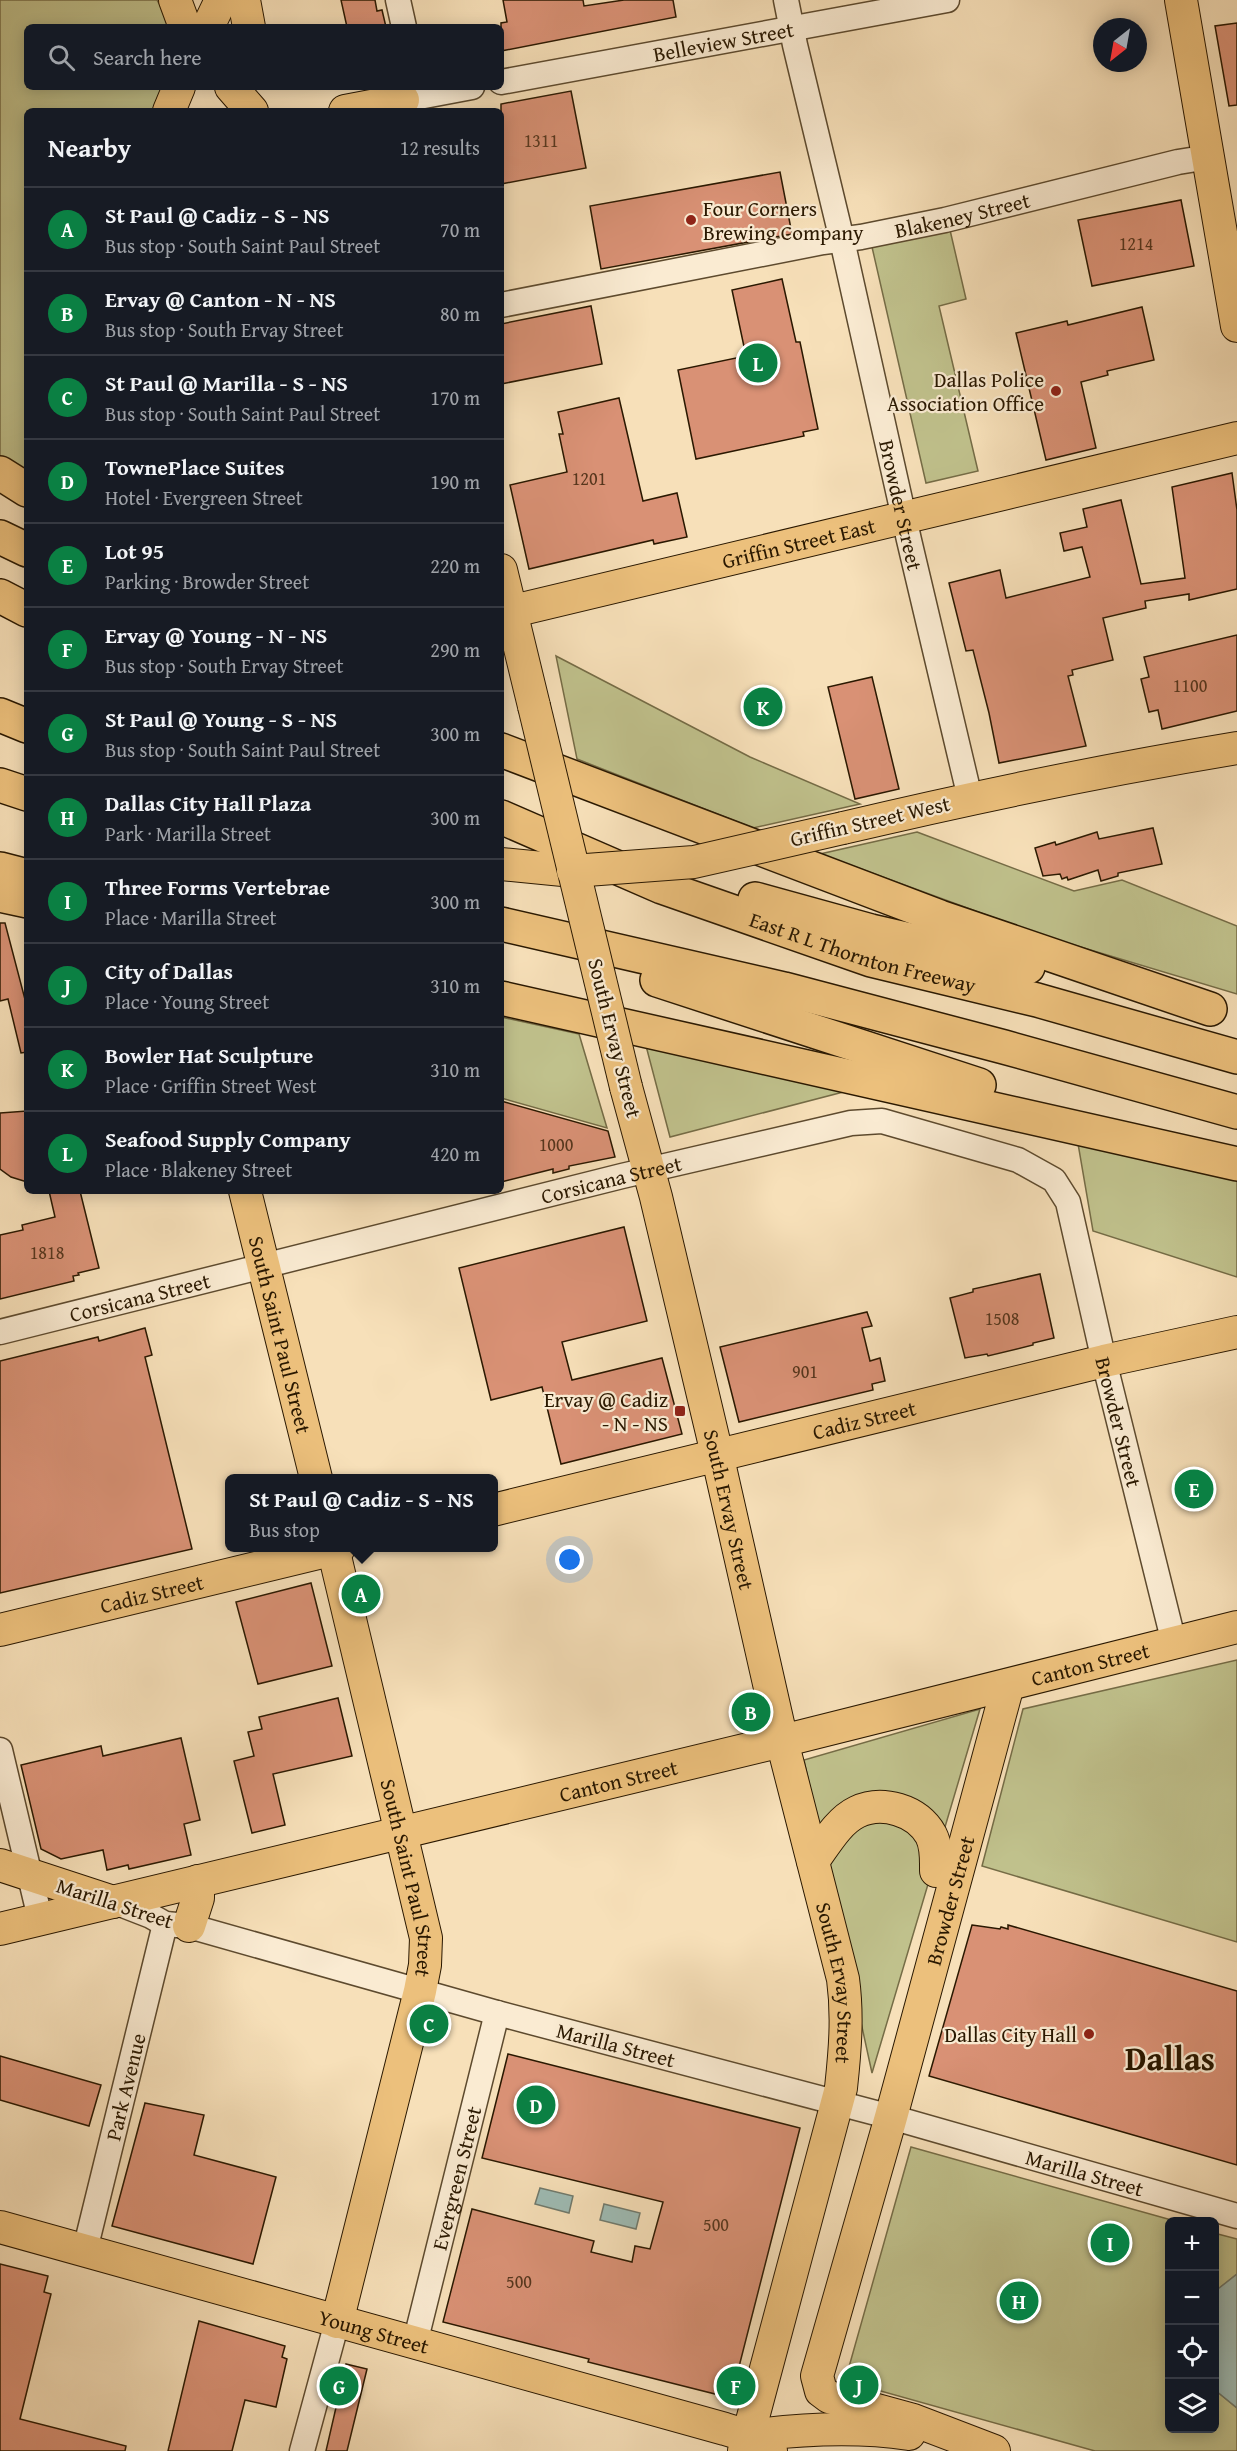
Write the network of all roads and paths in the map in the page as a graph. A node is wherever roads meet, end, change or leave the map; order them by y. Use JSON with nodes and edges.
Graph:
{"nodes":[{"id":1,"x":175,"y":0,"type":"edge"},
{"id":2,"x":221,"y":0,"type":"edge"},
{"id":3,"x":244,"y":0,"type":"edge"},
{"id":4,"x":398,"y":0,"type":"edge"},
{"id":5,"x":786,"y":0,"type":"edge"},
{"id":6,"x":947,"y":0,"type":"edge"},
{"id":7,"x":1181,"y":0,"type":"edge"},
{"id":8,"x":184,"y":24,"type":"edge"},
{"id":9,"x":209,"y":24,"type":"edge"},
{"id":10,"x":248,"y":24,"type":"edge"},
{"id":11,"x":403,"y":24,"type":"edge"},
{"id":12,"x":791,"y":28,"type":"junction"},
{"id":13,"x":504,"y":81,"type":"edge"},
{"id":14,"x":178,"y":90,"type":"edge"},
{"id":15,"x":234,"y":90,"type":"edge"},
{"id":16,"x":260,"y":90,"type":"edge"},
{"id":17,"x":455,"y":90,"type":"edge"},
{"id":18,"x":404,"y":99,"type":"edge"},
{"id":19,"x":170,"y":108,"type":"edge"},
{"id":20,"x":249,"y":108,"type":"edge"},
{"id":21,"x":264,"y":108,"type":"edge"},
{"id":22,"x":360,"y":108,"type":"edge"},
{"id":23,"x":1209,"y":157,"type":"junction"},
{"id":24,"x":1229,"y":224,"type":"edge"},
{"id":25,"x":842,"y":240,"type":"junction"},
{"id":26,"x":504,"y":304,"type":"edge"},
{"id":27,"x":1237,"y":326,"type":"edge"},
{"id":28,"x":1237,"y":438,"type":"edge"},
{"id":29,"x":0,"y":473,"type":"edge"},
{"id":30,"x":24,"y":488,"type":"edge"},
{"id":31,"x":904,"y":516,"type":"junction"},
{"id":32,"x":0,"y":537,"type":"edge"},
{"id":33,"x":24,"y":549,"type":"edge"},
{"id":34,"x":0,"y":596,"type":"edge"},
{"id":35,"x":504,"y":596,"type":"edge"},
{"id":36,"x":0,"y":603,"type":"edge"},
{"id":37,"x":24,"y":610,"type":"edge"},
{"id":38,"x":24,"y":611,"type":"edge"},
{"id":39,"x":506,"y":613,"type":"edge"},
{"id":40,"x":0,"y":715,"type":"edge"},
{"id":41,"x":0,"y":721,"type":"edge"},
{"id":42,"x":24,"y":725,"type":"edge"},
{"id":43,"x":24,"y":725,"type":"edge"},
{"id":44,"x":1237,"y":748,"type":"edge"},
{"id":45,"x":504,"y":751,"type":"edge"},
{"id":46,"x":970,"y":798,"type":"junction"},
{"id":47,"x":504,"y":818,"type":"edge"},
{"id":48,"x":504,"y":864,"type":"edge"},
{"id":49,"x":0,"y":869,"type":"edge"},
{"id":50,"x":573,"y":871,"type":"junction"},
{"id":51,"x":24,"y":875,"type":"edge"},
{"id":52,"x":662,"y":886,"type":"junction"},
{"id":53,"x":0,"y":895,"type":"edge"},
{"id":54,"x":24,"y":901,"type":"edge"},
{"id":55,"x":504,"y":925,"type":"edge"},
{"id":56,"x":504,"y":933,"type":"edge"},
{"id":57,"x":504,"y":999,"type":"edge"},
{"id":58,"x":1224,"y":1013,"type":"edge"},
{"id":59,"x":1237,"y":1057,"type":"edge"},
{"id":60,"x":1237,"y":1112,"type":"edge"},
{"id":61,"x":1201,"y":1155,"type":"junction"},
{"id":62,"x":1237,"y":1164,"type":"edge"},
{"id":63,"x":648,"y":1170,"type":"junction"},
{"id":64,"x":246,"y":1194,"type":"edge"},
{"id":65,"x":1068,"y":1202,"type":"joint"},
{"id":66,"x":264,"y":1267,"type":"junction"},
{"id":67,"x":0,"y":1332,"type":"edge"},
{"id":68,"x":1237,"y":1332,"type":"edge"},
{"id":69,"x":1104,"y":1361,"type":"junction"},
{"id":70,"x":717,"y":1454,"type":"junction"},
{"id":71,"x":315,"y":1474,"type":"edge"},
{"id":72,"x":498,"y":1509,"type":"edge"},
{"id":73,"x":319,"y":1552,"type":"edge"},
{"id":74,"x":336,"y":1552,"type":"edge"},
{"id":75,"x":1237,"y":1627,"type":"edge"},
{"id":76,"x":0,"y":1630,"type":"edge"},
{"id":77,"x":1174,"y":1643,"type":"junction"},
{"id":78,"x":1008,"y":1685,"type":"junction"},
{"id":79,"x":782,"y":1741,"type":"junction"},
{"id":80,"x":0,"y":1750,"type":"edge"},
{"id":81,"x":979,"y":1792,"type":"junction"},
{"id":82,"x":400,"y":1832,"type":"junction"},
{"id":83,"x":813,"y":1861,"type":"junction"},
{"id":84,"x":0,"y":1865,"type":"edge"},
{"id":85,"x":29,"y":1874,"type":"junction"},
{"id":86,"x":198,"y":1881,"type":"junction"},
{"id":87,"x":115,"y":1902,"type":"junction"},
{"id":88,"x":40,"y":1918,"type":"junction"},
{"id":89,"x":177,"y":1925,"type":"junction"},
{"id":90,"x":0,"y":1929,"type":"edge"},
{"id":91,"x":420,"y":1991,"type":"junction"},
{"id":92,"x":497,"y":2013,"type":"junction"},
{"id":93,"x":837,"y":2103,"type":"junction"},
{"id":94,"x":891,"y":2117,"type":"junction"},
{"id":95,"x":1237,"y":2216,"type":"edge"},
{"id":96,"x":0,"y":2227,"type":"edge"},
{"id":97,"x":85,"y":2250,"type":"junction"},
{"id":98,"x":337,"y":2322,"type":"junction"},
{"id":99,"x":415,"y":2343,"type":"junction"},
{"id":100,"x":755,"y":2446,"type":"edge"},
{"id":101,"x":302,"y":2451,"type":"edge"},
{"id":102,"x":994,"y":2451,"type":"edge"}],
"edges":[{"from":1,"to":8,"type":"main road"},
{"from":2,"to":9,"type":"main road"},
{"from":3,"to":10,"type":"main road"},
{"from":4,"to":11,"type":"street"},
{"from":5,"to":12,"type":"street","name":"Browder Street"},
{"from":6,"to":12,"type":"street","name":"Belleview Street"},
{"from":7,"to":23,"type":"main road"},
{"from":12,"to":13,"type":"street","name":"Belleview Street"},
{"from":12,"to":25,"type":"street","name":"Browder Street"},
{"from":14,"to":19,"type":"main road"},
{"from":15,"to":20,"type":"main road"},
{"from":16,"to":21,"type":"main road"},
{"from":17,"to":18,"type":"street"},
{"from":18,"to":22,"type":"main road"},
{"from":23,"to":24,"type":"main road"},
{"from":23,"to":25,"type":"street","name":"Blakeney Street"},
{"from":24,"to":27,"type":"main road"},
{"from":25,"to":26,"type":"street","name":"Blakeney Street"},
{"from":25,"to":31,"type":"street","name":"Browder Street"},
{"from":28,"to":31,"type":"main road","name":"Griffin Street East"},
{"from":29,"to":30,"type":"highway"},
{"from":31,"to":39,"type":"main road","name":"Griffin Street East"},
{"from":31,"to":46,"type":"street","name":"Browder Street"},
{"from":32,"to":33,"type":"highway"},
{"from":34,"to":37,"type":"highway"},
{"from":35,"to":39,"type":"main road","name":"South Ervay Street"},
{"from":36,"to":38,"type":"highway"},
{"from":39,"to":50,"type":"main road","name":"South Ervay Street","bridge":true},
{"from":40,"to":42,"type":"highway"},
{"from":41,"to":43,"type":"highway"},
{"from":44,"to":46,"type":"main road","name":"Griffin Street West"},
{"from":45,"to":58,"type":"highway"},
{"from":46,"to":50,"type":"main road","name":"Griffin Street West","bridge":true},
{"from":47,"to":52,"type":"highway","name":"East R L Thornton Freeway"},
{"from":48,"to":50,"type":"main road","name":"Griffin Street West"},
{"from":49,"to":51,"type":"highway"},
{"from":50,"to":63,"type":"main road","name":"South Ervay Street","bridge":true},
{"from":52,"to":58,"type":"highway"},
{"from":52,"to":59,"type":"highway","name":"East R L Thornton Freeway"},
{"from":53,"to":54,"type":"highway"},
{"from":55,"to":60,"type":"highway"},
{"from":56,"to":61,"type":"highway"},
{"from":57,"to":61,"type":"highway"},
{"from":61,"to":62,"type":"highway"},
{"from":63,"to":65,"type":"street","name":"Corsicana Street"},
{"from":63,"to":66,"type":"street","name":"Corsicana Street"},
{"from":63,"to":70,"type":"main road","name":"South Ervay Street"},
{"from":64,"to":66,"type":"main road","name":"South Saint Paul Street"},
{"from":65,"to":69,"type":"street","name":"Browder Street"},
{"from":66,"to":67,"type":"street","name":"Corsicana Street"},
{"from":66,"to":71,"type":"main road","name":"South Saint Paul Street"},
{"from":68,"to":69,"type":"main road","name":"Cadiz Street"},
{"from":69,"to":70,"type":"main road","name":"Cadiz Street"},
{"from":69,"to":77,"type":"street","name":"Browder Street"},
{"from":70,"to":72,"type":"main road","name":"Cadiz Street"},
{"from":70,"to":79,"type":"main road","name":"South Ervay Street"},
{"from":73,"to":76,"type":"main road","name":"Cadiz Street"},
{"from":74,"to":82,"type":"main road","name":"South Saint Paul Street"},
{"from":75,"to":77,"type":"main road","name":"Canton Street"},
{"from":77,"to":78,"type":"main road","name":"Canton Street"},
{"from":78,"to":79,"type":"main road","name":"Canton Street"},
{"from":78,"to":81,"type":"main road","name":"Browder Street"},
{"from":79,"to":82,"type":"main road","name":"Canton Street"},
{"from":79,"to":83,"type":"main road","name":"South Ervay Street"},
{"from":80,"to":85,"type":"street"},
{"from":81,"to":83,"type":"main road"},
{"from":81,"to":94,"type":"main road","name":"Browder Street"},
{"from":82,"to":86,"type":"main road","name":"Canton Street"},
{"from":82,"to":91,"type":"main road","name":"South Saint Paul Street"},
{"from":83,"to":93,"type":"main road","name":"South Ervay Street"},
{"from":84,"to":85,"type":"main road","name":"Marilla Street"},
{"from":85,"to":87,"type":"main road","name":"Marilla Street"},
{"from":85,"to":88,"type":"street"},
{"from":86,"to":87,"type":"main road","name":"Canton Street"},
{"from":86,"to":89,"type":"main road"},
{"from":87,"to":88,"type":"main road","name":"Canton Street"},
{"from":87,"to":89,"type":"street","name":"Marilla Street"},
{"from":88,"to":90,"type":"main road","name":"Canton Street"},
{"from":89,"to":91,"type":"street","name":"Marilla Street"},
{"from":89,"to":97,"type":"street","name":"Park Avenue"},
{"from":91,"to":92,"type":"street","name":"Marilla Street"},
{"from":91,"to":98,"type":"main road","name":"South Saint Paul Street"},
{"from":92,"to":93,"type":"street","name":"Marilla Street"},
{"from":92,"to":99,"type":"street","name":"Evergreen Street"},
{"from":93,"to":94,"type":"street","name":"Marilla Street"},
{"from":93,"to":100,"type":"main road","name":"South Ervay Street"},
{"from":94,"to":95,"type":"street","name":"Marilla Street"},
{"from":94,"to":102,"type":"main road","name":"Browder Street"},
{"from":96,"to":97,"type":"main road","name":"Young Street"},
{"from":97,"to":98,"type":"main road","name":"Young Street"},
{"from":98,"to":99,"type":"main road","name":"Young Street"},
{"from":98,"to":101,"type":"street","name":"South Saint Paul Street"},
{"from":99,"to":100,"type":"main road","name":"Young Street"},
{"from":100,"to":102,"type":"main road","name":"Young Street"}]}
